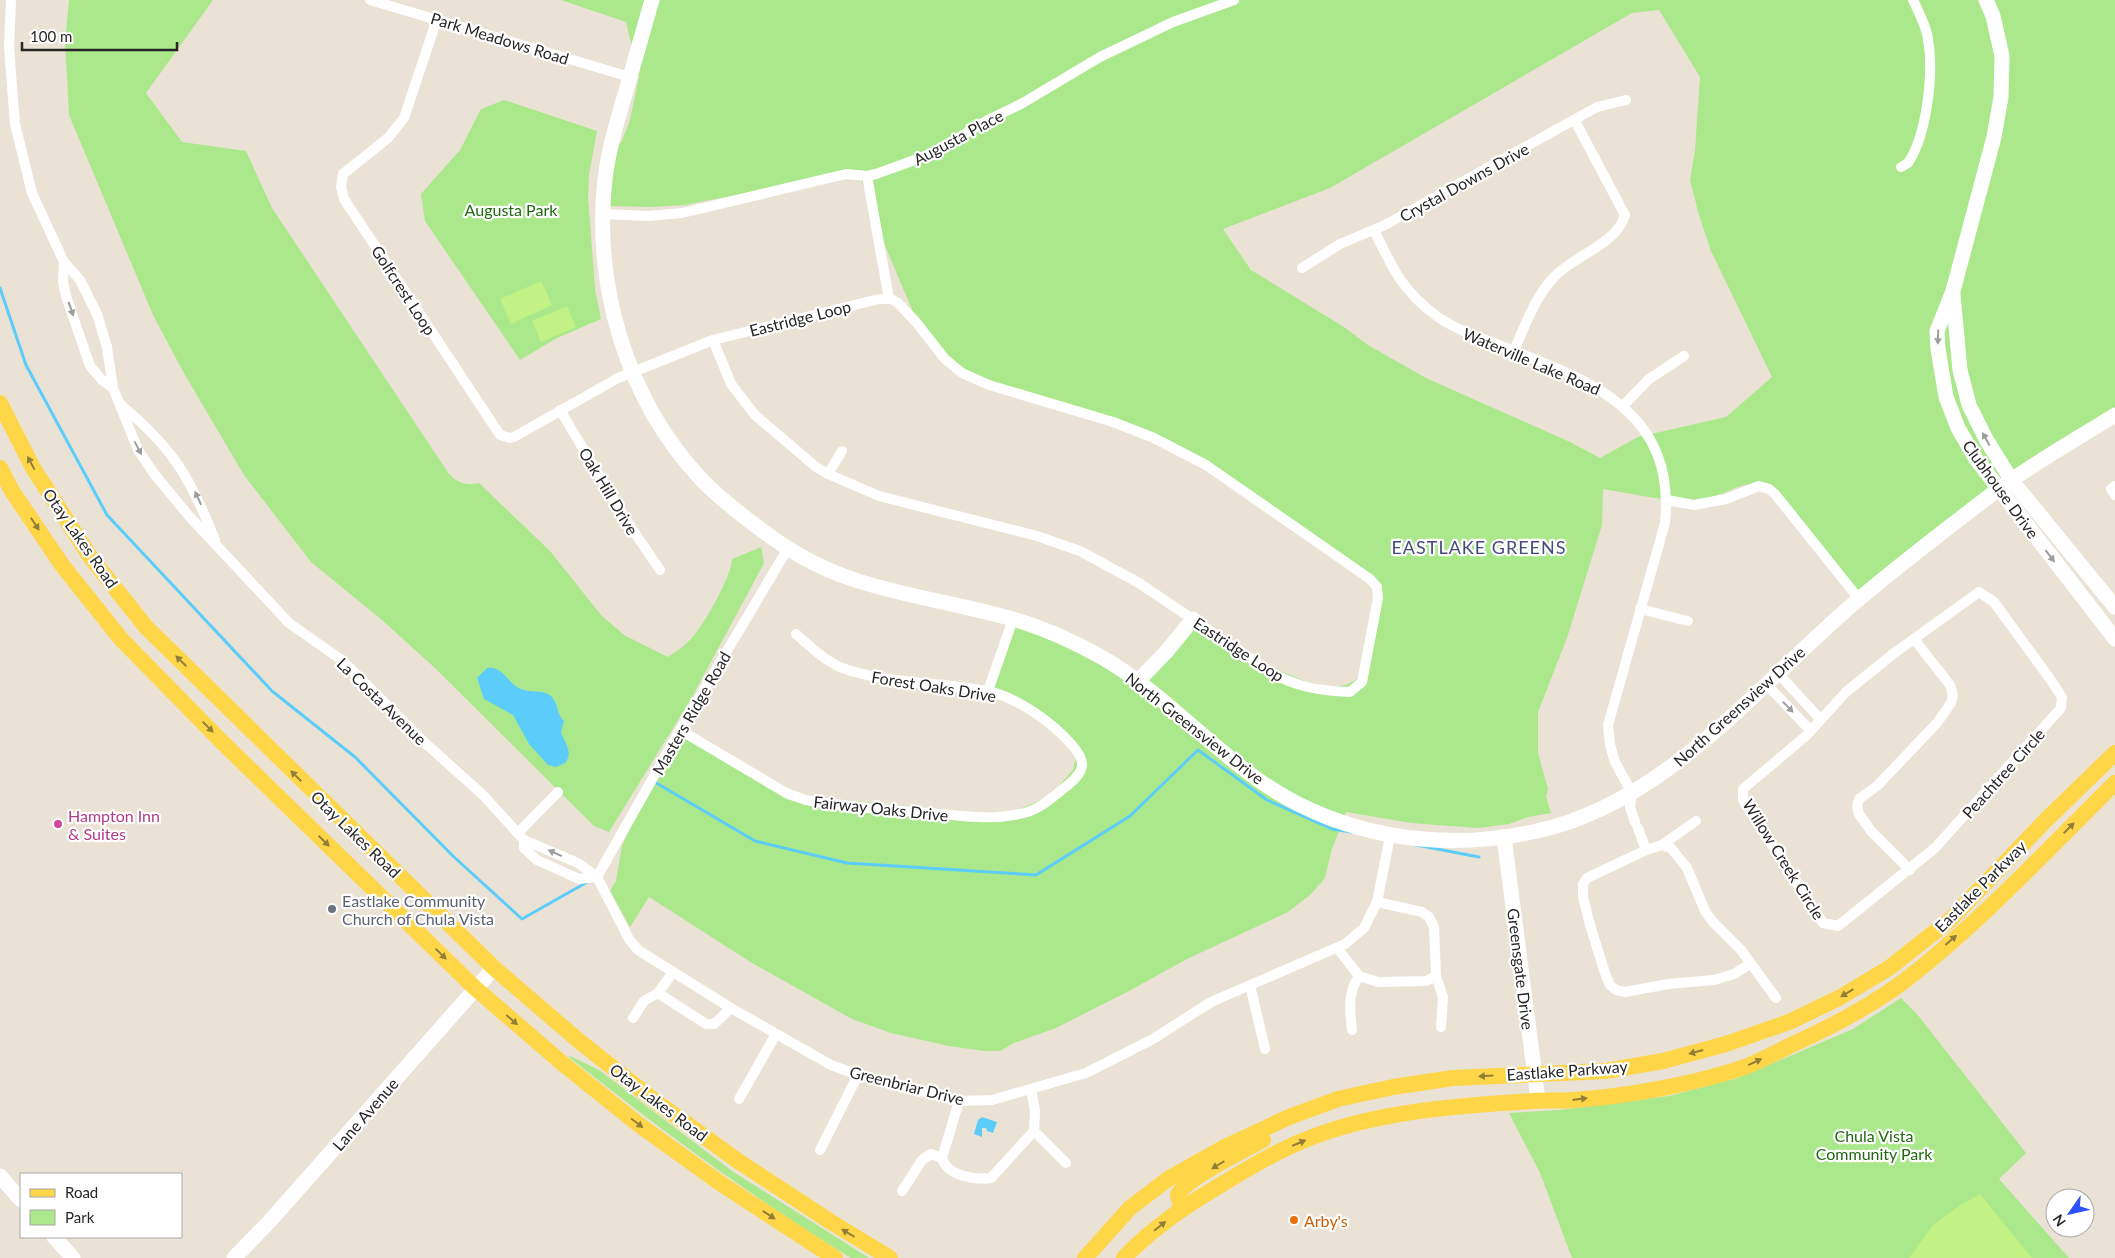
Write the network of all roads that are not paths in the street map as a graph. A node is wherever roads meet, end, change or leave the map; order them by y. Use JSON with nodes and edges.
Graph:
{"nodes":[{"id":1,"x":11,"y":0,"type":"edge"},
{"id":2,"x":370,"y":0,"type":"edge"},
{"id":3,"x":652,"y":0,"type":"edge"},
{"id":4,"x":1234,"y":0,"type":"edge"},
{"id":5,"x":1913,"y":0,"type":"edge"},
{"id":6,"x":1986,"y":0,"type":"edge"},
{"id":7,"x":437,"y":19,"type":"junction"},
{"id":8,"x":630,"y":77,"type":"junction"},
{"id":9,"x":1626,"y":100,"type":"dead end"},
{"id":10,"x":1575,"y":121,"type":"junction"},
{"id":11,"x":1901,"y":167,"type":"dead end"},
{"id":12,"x":867,"y":176,"type":"junction"},
{"id":13,"x":602,"y":214,"type":"junction"},
{"id":14,"x":1374,"y":230,"type":"junction"},
{"id":15,"x":64,"y":262,"type":"junction"},
{"id":16,"x":1302,"y":268,"type":"dead end"},
{"id":17,"x":1953,"y":291,"type":"junction"},
{"id":18,"x":889,"y":299,"type":"junction"},
{"id":19,"x":713,"y":340,"type":"junction"},
{"id":20,"x":1514,"y":350,"type":"junction"},
{"id":21,"x":1684,"y":356,"type":"dead end"},
{"id":22,"x":632,"y":372,"type":"junction"},
{"id":23,"x":113,"y":388,"type":"junction"},
{"id":24,"x":0,"y":403,"type":"edge"},
{"id":25,"x":118,"y":403,"type":"junction"},
{"id":26,"x":1623,"y":406,"type":"junction"},
{"id":27,"x":560,"y":410,"type":"junction"},
{"id":28,"x":2115,"y":415,"type":"edge"},
{"id":29,"x":842,"y":451,"type":"dead end"},
{"id":30,"x":0,"y":468,"type":"edge"},
{"id":31,"x":828,"y":474,"type":"junction"},
{"id":32,"x":2012,"y":481,"type":"junction"},
{"id":33,"x":2115,"y":486,"type":"edge"},
{"id":34,"x":1998,"y":490,"type":"junction"},
{"id":35,"x":2115,"y":494,"type":"edge"},
{"id":36,"x":1667,"y":500,"type":"junction"},
{"id":37,"x":216,"y":543,"type":"junction"},
{"id":38,"x":787,"y":550,"type":"junction"},
{"id":39,"x":660,"y":570,"type":"dead end"},
{"id":40,"x":1979,"y":592,"type":"joint"},
{"id":41,"x":1859,"y":599,"type":"junction"},
{"id":42,"x":2115,"y":607,"type":"edge"},
{"id":43,"x":1640,"y":610,"type":"junction"},
{"id":44,"x":1013,"y":619,"type":"junction"},
{"id":45,"x":1193,"y":619,"type":"junction"},
{"id":46,"x":1688,"y":621,"type":"dead end"},
{"id":47,"x":796,"y":634,"type":"dead end"},
{"id":48,"x":1914,"y":639,"type":"junction"},
{"id":49,"x":2115,"y":639,"type":"edge"},
{"id":50,"x":1778,"y":672,"type":"junction"},
{"id":51,"x":1138,"y":681,"type":"junction"},
{"id":52,"x":1766,"y":684,"type":"junction"},
{"id":53,"x":988,"y":691,"type":"junction"},
{"id":54,"x":1820,"y":720,"type":"junction"},
{"id":55,"x":680,"y":730,"type":"junction"},
{"id":56,"x":1810,"y":730,"type":"junction"},
{"id":57,"x":2115,"y":753,"type":"edge"},
{"id":58,"x":1082,"y":769,"type":"joint"},
{"id":59,"x":2115,"y":783,"type":"edge"},
{"id":60,"x":558,"y":792,"type":"dead end"},
{"id":61,"x":1632,"y":793,"type":"junction"},
{"id":62,"x":1696,"y":821,"type":"dead end"},
{"id":63,"x":521,"y":836,"type":"junction"},
{"id":64,"x":1390,"y":836,"type":"junction"},
{"id":65,"x":1504,"y":837,"type":"junction"},
{"id":66,"x":1662,"y":844,"type":"junction"},
{"id":67,"x":1646,"y":850,"type":"junction"},
{"id":68,"x":1910,"y":870,"type":"junction"},
{"id":69,"x":596,"y":877,"type":"junction"},
{"id":70,"x":1377,"y":902,"type":"junction"},
{"id":71,"x":1830,"y":926,"type":"joint"},
{"id":72,"x":1924,"y":941,"type":"junction"},
{"id":73,"x":1338,"y":949,"type":"junction"},
{"id":74,"x":1750,"y":964,"type":"junction"},
{"id":75,"x":494,"y":968,"type":"junction"},
{"id":76,"x":673,"y":972,"type":"junction"},
{"id":77,"x":1358,"y":976,"type":"junction"},
{"id":78,"x":1436,"y":976,"type":"junction"},
{"id":79,"x":1900,"y":983,"type":"junction"},
{"id":80,"x":1250,"y":985,"type":"junction"},
{"id":81,"x":476,"y":988,"type":"junction"},
{"id":82,"x":658,"y":993,"type":"junction"},
{"id":83,"x":1776,"y":998,"type":"dead end"},
{"id":84,"x":731,"y":1008,"type":"junction"},
{"id":85,"x":633,"y":1018,"type":"dead end"},
{"id":86,"x":1441,"y":1027,"type":"dead end"},
{"id":87,"x":1352,"y":1030,"type":"dead end"},
{"id":88,"x":776,"y":1034,"type":"junction"},
{"id":89,"x":1264,"y":1049,"type":"dead end"},
{"id":90,"x":1534,"y":1073,"type":"junction"},
{"id":91,"x":858,"y":1075,"type":"junction"},
{"id":92,"x":1032,"y":1089,"type":"junction"},
{"id":93,"x":739,"y":1099,"type":"dead end"},
{"id":94,"x":1538,"y":1100,"type":"junction"},
{"id":95,"x":958,"y":1101,"type":"junction"},
{"id":96,"x":1304,"y":1112,"type":"junction"},
{"id":97,"x":1034,"y":1131,"type":"junction"},
{"id":98,"x":820,"y":1150,"type":"dead end"},
{"id":99,"x":942,"y":1158,"type":"junction"},
{"id":100,"x":1066,"y":1163,"type":"dead end"},
{"id":101,"x":0,"y":1176,"type":"edge"},
{"id":102,"x":902,"y":1191,"type":"dead end"},
{"id":103,"x":20,"y":1199,"type":"edge"},
{"id":104,"x":1182,"y":1209,"type":"junction"},
{"id":105,"x":55,"y":1238,"type":"edge"},
{"id":106,"x":73,"y":1258,"type":"edge"},
{"id":107,"x":234,"y":1258,"type":"edge"},
{"id":108,"x":835,"y":1258,"type":"edge"},
{"id":109,"x":890,"y":1258,"type":"edge"},
{"id":110,"x":1085,"y":1258,"type":"edge"},
{"id":111,"x":1124,"y":1258,"type":"edge"}],
"edges":[{"from":1,"to":15,"type":"street","name":"La Costa Avenue"},
{"from":2,"to":7,"type":"street","name":"Park Meadows Road"},
{"from":3,"to":8,"type":"street","name":"North Greensview Drive"},
{"from":4,"to":12,"type":"street","name":"Augusta Place"},
{"from":5,"to":11,"type":"street"},
{"from":6,"to":17,"type":"street","name":"Clubhouse Drive"},
{"from":7,"to":8,"type":"street","name":"Park Meadows Road"},
{"from":7,"to":27,"type":"street","name":"Golfcrest Loop"},
{"from":8,"to":13,"type":"street","name":"North Greensview Drive"},
{"from":9,"to":10,"type":"street","name":"Crystal Downs Drive"},
{"from":10,"to":14,"type":"street","name":"Crystal Downs Drive"},
{"from":10,"to":20,"type":"street"},
{"from":12,"to":13,"type":"street","name":"Augusta Place"},
{"from":12,"to":18,"type":"street"},
{"from":13,"to":22,"type":"street","name":"North Greensview Drive"},
{"from":14,"to":16,"type":"street","name":"Crystal Downs Drive"},
{"from":14,"to":20,"type":"street","name":"Waterville Lake Road"},
{"from":15,"to":23,"type":"street","name":"La Costa Avenue"},
{"from":15,"to":23,"type":"street","name":"La Costa Avenue","one_way":true},
{"from":32,"to":17,"type":"street","name":"Clubhouse Drive","one_way":true},
{"from":17,"to":34,"type":"street","name":"Clubhouse Drive","one_way":true},
{"from":18,"to":19,"type":"street","name":"Eastridge Loop"},
{"from":18,"to":45,"type":"street","name":"Eastridge Loop"},
{"from":19,"to":22,"type":"street","name":"Eastridge Loop"},
{"from":19,"to":31,"type":"street","name":"Eastridge Loop"},
{"from":20,"to":26,"type":"street","name":"Waterville Lake Road"},
{"from":21,"to":26,"type":"street"},
{"from":22,"to":27,"type":"street","name":"Golfcrest Loop"},
{"from":22,"to":38,"type":"street","name":"North Greensview Drive"},
{"from":23,"to":25,"type":"street","name":"La Costa Avenue"},
{"from":75,"to":24,"type":"main road","name":"Otay Lakes Road","one_way":true},
{"from":25,"to":37,"type":"street","name":"La Costa Avenue","one_way":true},
{"from":37,"to":25,"type":"street","name":"La Costa Avenue","one_way":true},
{"from":26,"to":36,"type":"street","name":"Waterville Lake Road"},
{"from":27,"to":39,"type":"street","name":"Oak Hill Drive"},
{"from":28,"to":32,"type":"street","name":"North Greensview Drive"},
{"from":29,"to":31,"type":"street"},
{"from":30,"to":81,"type":"main road","name":"Otay Lakes Road","one_way":true},
{"from":31,"to":45,"type":"street","name":"Eastridge Loop"},
{"from":32,"to":34,"type":"street","name":"North Greensview Drive"},
{"from":32,"to":42,"type":"street","name":"Clubhouse Drive"},
{"from":33,"to":35,"type":"street"},
{"from":34,"to":41,"type":"street","name":"North Greensview Drive"},
{"from":34,"to":49,"type":"street","name":"Clubhouse Drive","one_way":true},
{"from":36,"to":41,"type":"street"},
{"from":36,"to":43,"type":"street","name":"Waterville Lake Road"},
{"from":37,"to":63,"type":"street","name":"La Costa Avenue"},
{"from":38,"to":44,"type":"street","name":"North Greensview Drive"},
{"from":38,"to":55,"type":"street","name":"Masters Ridge Road"},
{"from":40,"to":48,"type":"street","name":"Willow Creek Circle"},
{"from":40,"to":68,"type":"street","name":"Peachtree Circle"},
{"from":41,"to":50,"type":"street","name":"North Greensview Drive"},
{"from":43,"to":46,"type":"street"},
{"from":43,"to":61,"type":"street","name":"Waterville Lake Road"},
{"from":44,"to":51,"type":"street","name":"North Greensview Drive"},
{"from":44,"to":53,"type":"street"},
{"from":45,"to":51,"type":"street"},
{"from":47,"to":53,"type":"street","name":"Forest Oaks Drive"},
{"from":48,"to":54,"type":"street","name":"Willow Creek Circle"},
{"from":48,"to":68,"type":"street"},
{"from":50,"to":52,"type":"street","name":"North Greensview Drive"},
{"from":50,"to":54,"type":"street"},
{"from":51,"to":64,"type":"street","name":"North Greensview Drive"},
{"from":52,"to":56,"type":"street","one_way":true},
{"from":52,"to":61,"type":"street","name":"North Greensview Drive"},
{"from":53,"to":58,"type":"street","name":"Forest Oaks Drive"},
{"from":54,"to":56,"type":"street","name":"Willow Creek Circle"},
{"from":55,"to":58,"type":"street","name":"Fairway Oaks Drive"},
{"from":55,"to":69,"type":"street","name":"Masters Ridge Road"},
{"from":56,"to":71,"type":"street","name":"Willow Creek Circle"},
{"from":57,"to":72,"type":"main road","name":"Eastlake Parkway"},
{"from":79,"to":59,"type":"main road","name":"Eastlake Parkway","one_way":true},
{"from":60,"to":63,"type":"street"},
{"from":61,"to":65,"type":"street","name":"North Greensview Drive"},
{"from":61,"to":67,"type":"street"},
{"from":62,"to":66,"type":"street"},
{"from":63,"to":69,"type":"street","name":"La Costa Avenue"},
{"from":64,"to":65,"type":"street","name":"North Greensview Drive"},
{"from":64,"to":70,"type":"street","name":"Greenbriar Drive"},
{"from":65,"to":90,"type":"street","name":"Greensgate Drive"},
{"from":66,"to":67,"type":"street"},
{"from":66,"to":74,"type":"street"},
{"from":67,"to":74,"type":"street"},
{"from":68,"to":71,"type":"street","name":"Peachtree Circle"},
{"from":69,"to":76,"type":"street","name":"Greenbriar Drive"},
{"from":70,"to":73,"type":"street","name":"Greenbriar Drive"},
{"from":70,"to":78,"type":"street"},
{"from":72,"to":79,"type":"main road"},
{"from":72,"to":90,"type":"main road","name":"Eastlake Parkway","one_way":true},
{"from":73,"to":77,"type":"street"},
{"from":73,"to":80,"type":"street","name":"Greenbriar Drive"},
{"from":74,"to":83,"type":"street"},
{"from":75,"to":81,"type":"street","name":"Lane Avenue"},
{"from":109,"to":75,"type":"main road","name":"Otay Lakes Road","one_way":true},
{"from":76,"to":82,"type":"street"},
{"from":76,"to":84,"type":"street","name":"Greenbriar Drive"},
{"from":77,"to":78,"type":"street"},
{"from":77,"to":87,"type":"street"},
{"from":78,"to":86,"type":"street"},
{"from":94,"to":79,"type":"main road","name":"Eastlake Parkway","one_way":true},
{"from":80,"to":89,"type":"street"},
{"from":80,"to":92,"type":"street","name":"Greenbriar Drive"},
{"from":81,"to":107,"type":"street","name":"Lane Avenue"},
{"from":81,"to":108,"type":"main road","name":"Otay Lakes Road","one_way":true},
{"from":82,"to":84,"type":"street"},
{"from":82,"to":85,"type":"street"},
{"from":84,"to":88,"type":"street","name":"Greenbriar Drive"},
{"from":88,"to":91,"type":"street","name":"Greenbriar Drive"},
{"from":88,"to":93,"type":"street"},
{"from":90,"to":94,"type":"street","name":"Greensgate Drive"},
{"from":90,"to":96,"type":"main road","name":"Eastlake Parkway","one_way":true},
{"from":91,"to":95,"type":"street","name":"Greenbriar Drive"},
{"from":91,"to":98,"type":"street"},
{"from":92,"to":95,"type":"street","name":"Greenbriar Drive"},
{"from":92,"to":97,"type":"street"},
{"from":104,"to":94,"type":"main road","name":"Eastlake Parkway","one_way":true},
{"from":95,"to":99,"type":"street"},
{"from":96,"to":104,"type":"main road","one_way":true},
{"from":96,"to":110,"type":"main road","name":"Eastlake Parkway"},
{"from":97,"to":99,"type":"street"},
{"from":97,"to":100,"type":"street"},
{"from":99,"to":102,"type":"street"},
{"from":101,"to":103,"type":"street"},
{"from":111,"to":104,"type":"main road","name":"Eastlake Parkway","one_way":true},
{"from":105,"to":106,"type":"street"}]}
